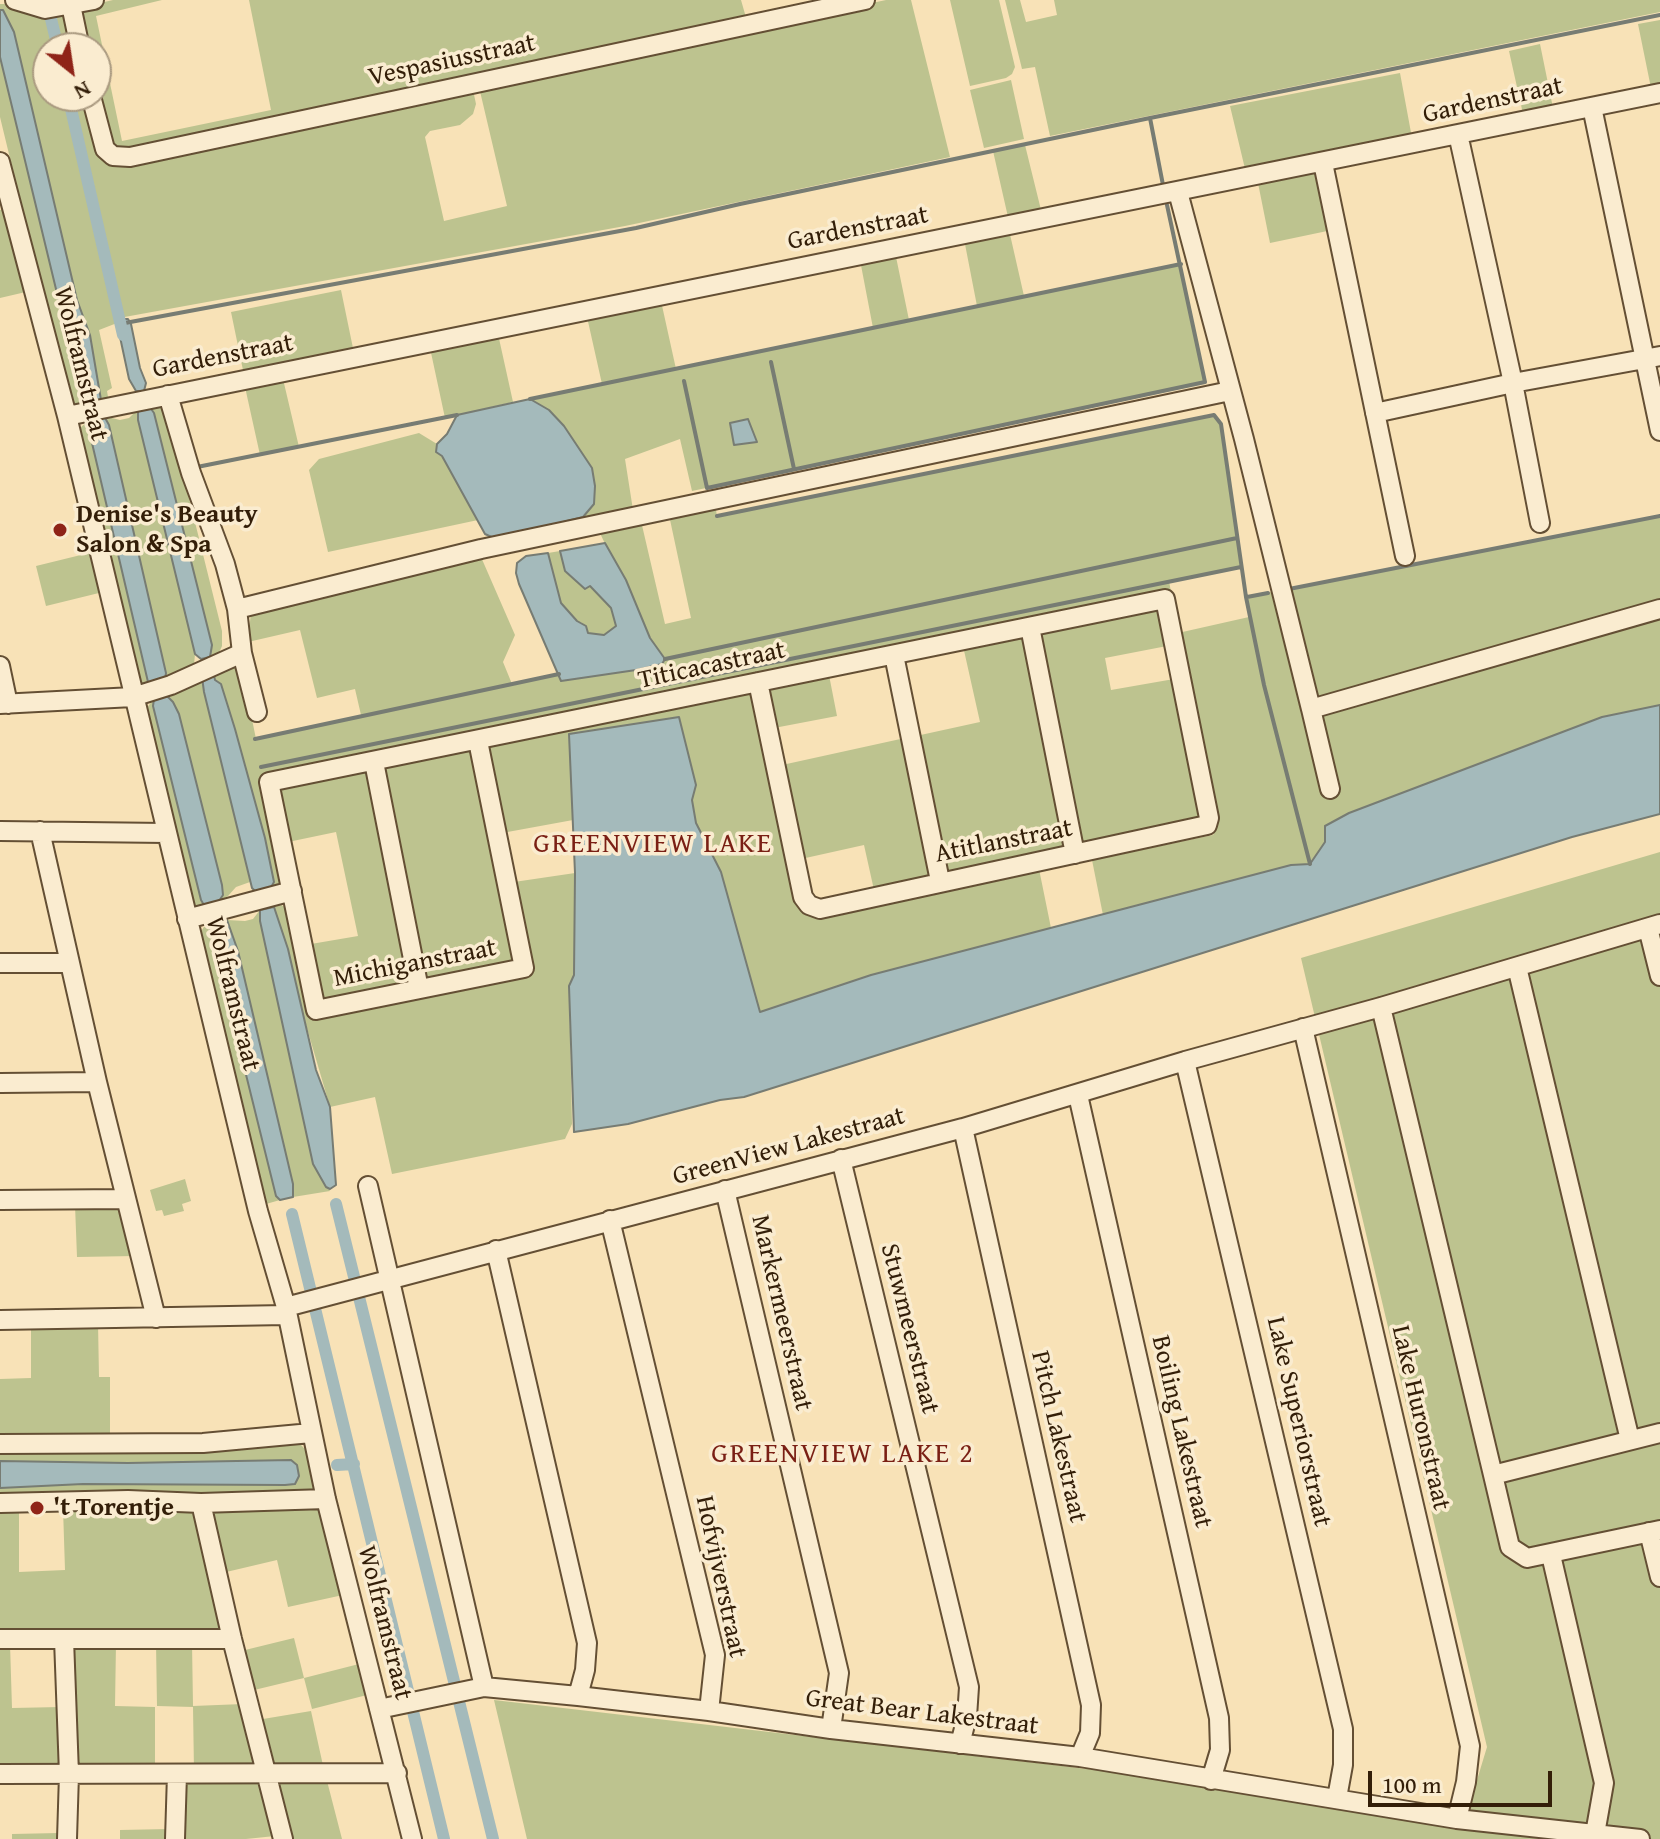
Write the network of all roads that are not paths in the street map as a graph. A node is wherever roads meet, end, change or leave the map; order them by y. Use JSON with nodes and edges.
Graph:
{"nodes":[{"id":1,"x":14,"y":0,"type":"edge"},
{"id":2,"x":94,"y":0,"type":"edge"},
{"id":3,"x":865,"y":0,"type":"edge"},
{"id":4,"x":0,"y":1,"type":"edge"},
{"id":5,"x":71,"y":5,"type":"junction"},
{"id":6,"x":77,"y":32,"type":"edge"},
{"id":7,"x":1660,"y":93,"type":"edge"},
{"id":8,"x":1592,"y":107,"type":"junction"},
{"id":9,"x":95,"y":112,"type":"edge"},
{"id":10,"x":1458,"y":134,"type":"junction"},
{"id":11,"x":0,"y":162,"type":"edge"},
{"id":12,"x":1323,"y":163,"type":"junction"},
{"id":13,"x":1178,"y":192,"type":"junction"},
{"id":14,"x":1652,"y":357,"type":"edge"},
{"id":15,"x":1513,"y":383,"type":"junction"},
{"id":16,"x":1230,"y":391,"type":"junction"},
{"id":17,"x":162,"y":396,"type":"junction"},
{"id":18,"x":1375,"y":413,"type":"junction"},
{"id":19,"x":75,"y":414,"type":"junction"},
{"id":20,"x":1660,"y":431,"type":"edge"},
{"id":21,"x":1540,"y":523,"type":"dead end"},
{"id":22,"x":1405,"y":556,"type":"dead end"},
{"id":23,"x":1165,"y":599,"type":"joint"},
{"id":24,"x":237,"y":609,"type":"junction"},
{"id":25,"x":1660,"y":609,"type":"edge"},
{"id":26,"x":1030,"y":627,"type":"junction"},
{"id":27,"x":242,"y":653,"type":"junction"},
{"id":28,"x":894,"y":655,"type":"junction"},
{"id":29,"x":0,"y":666,"type":"edge"},
{"id":30,"x":758,"y":682,"type":"junction"},
{"id":31,"x":141,"y":695,"type":"junction"},
{"id":32,"x":4,"y":704,"type":"edge"},
{"id":33,"x":1311,"y":709,"type":"junction"},
{"id":34,"x":257,"y":712,"type":"dead end"},
{"id":35,"x":478,"y":741,"type":"junction"},
{"id":36,"x":374,"y":762,"type":"junction"},
{"id":37,"x":269,"y":782,"type":"joint"},
{"id":38,"x":1330,"y":789,"type":"dead end"},
{"id":39,"x":0,"y":831,"type":"edge"},
{"id":40,"x":40,"y":831,"type":"junction"},
{"id":41,"x":166,"y":833,"type":"junction"},
{"id":42,"x":1075,"y":854,"type":"junction"},
{"id":43,"x":940,"y":881,"type":"junction"},
{"id":44,"x":286,"y":892,"type":"junction"},
{"id":45,"x":195,"y":918,"type":"junction"},
{"id":46,"x":1654,"y":926,"type":"edge"},
{"id":47,"x":0,"y":963,"type":"edge"},
{"id":48,"x":69,"y":963,"type":"junction"},
{"id":49,"x":1517,"y":967,"type":"junction"},
{"id":50,"x":1660,"y":976,"type":"edge"},
{"id":51,"x":419,"y":989,"type":"junction"},
{"id":52,"x":1381,"y":1007,"type":"junction"},
{"id":53,"x":1303,"y":1028,"type":"junction"},
{"id":54,"x":1185,"y":1061,"type":"junction"},
{"id":55,"x":97,"y":1082,"type":"junction"},
{"id":56,"x":0,"y":1083,"type":"edge"},
{"id":57,"x":1078,"y":1095,"type":"junction"},
{"id":58,"x":963,"y":1128,"type":"junction"},
{"id":59,"x":841,"y":1159,"type":"junction"},
{"id":60,"x":368,"y":1186,"type":"dead end"},
{"id":61,"x":725,"y":1190,"type":"junction"},
{"id":62,"x":126,"y":1199,"type":"junction"},
{"id":63,"x":0,"y":1200,"type":"edge"},
{"id":64,"x":610,"y":1220,"type":"junction"},
{"id":65,"x":496,"y":1250,"type":"junction"},
{"id":66,"x":383,"y":1280,"type":"junction"},
{"id":67,"x":288,"y":1309,"type":"junction"},
{"id":68,"x":156,"y":1318,"type":"junction"},
{"id":69,"x":0,"y":1320,"type":"edge"},
{"id":70,"x":311,"y":1433,"type":"junction"},
{"id":71,"x":1660,"y":1433,"type":"edge"},
{"id":72,"x":1630,"y":1440,"type":"junction"},
{"id":73,"x":0,"y":1444,"type":"edge"},
{"id":74,"x":1493,"y":1475,"type":"junction"},
{"id":75,"x":326,"y":1499,"type":"junction"},
{"id":76,"x":0,"y":1503,"type":"edge"},
{"id":77,"x":201,"y":1503,"type":"junction"},
{"id":78,"x":1654,"y":1531,"type":"edge"},
{"id":79,"x":1551,"y":1555,"type":"junction"},
{"id":80,"x":1660,"y":1577,"type":"edge"},
{"id":81,"x":0,"y":1639,"type":"edge"},
{"id":82,"x":64,"y":1639,"type":"junction"},
{"id":83,"x":232,"y":1639,"type":"junction"},
{"id":84,"x":475,"y":1689,"type":"junction"},
{"id":85,"x":578,"y":1696,"type":"junction"},
{"id":86,"x":384,"y":1708,"type":"junction"},
{"id":87,"x":709,"y":1711,"type":"junction"},
{"id":88,"x":831,"y":1729,"type":"junction"},
{"id":89,"x":960,"y":1744,"type":"junction"},
{"id":90,"x":1080,"y":1757,"type":"junction"},
{"id":91,"x":397,"y":1773,"type":"junction"},
{"id":92,"x":0,"y":1774,"type":"edge"},
{"id":93,"x":69,"y":1774,"type":"junction"},
{"id":94,"x":177,"y":1774,"type":"junction"},
{"id":95,"x":269,"y":1775,"type":"junction"},
{"id":96,"x":1211,"y":1780,"type":"junction"},
{"id":97,"x":1337,"y":1798,"type":"junction"},
{"id":98,"x":1457,"y":1819,"type":"junction"},
{"id":99,"x":1595,"y":1834,"type":"junction"},
{"id":100,"x":67,"y":1839,"type":"edge"},
{"id":101,"x":175,"y":1839,"type":"edge"},
{"id":102,"x":283,"y":1839,"type":"edge"},
{"id":103,"x":412,"y":1839,"type":"edge"},
{"id":104,"x":1640,"y":1839,"type":"edge"}],
"edges":[{"from":1,"to":4,"type":"street"},
{"from":1,"to":5,"type":"street"},
{"from":2,"to":5,"type":"street"},
{"from":3,"to":9,"type":"street","name":"Vespasiusstraat"},
{"from":5,"to":6,"type":"street"},
{"from":7,"to":8,"type":"street","name":"Gardenstraat"},
{"from":8,"to":10,"type":"street","name":"Gardenstraat"},
{"from":8,"to":14,"type":"street"},
{"from":10,"to":12,"type":"street","name":"Gardenstraat"},
{"from":10,"to":15,"type":"street"},
{"from":11,"to":19,"type":"street","name":"Wolframstraat"},
{"from":12,"to":13,"type":"street","name":"Gardenstraat"},
{"from":12,"to":18,"type":"street"},
{"from":13,"to":16,"type":"street"},
{"from":13,"to":17,"type":"street","name":"Gardenstraat"},
{"from":14,"to":15,"type":"street"},
{"from":14,"to":20,"type":"street"},
{"from":15,"to":18,"type":"street"},
{"from":15,"to":21,"type":"street"},
{"from":16,"to":24,"type":"street"},
{"from":16,"to":33,"type":"street"},
{"from":17,"to":19,"type":"street","name":"Gardenstraat"},
{"from":17,"to":24,"type":"street"},
{"from":18,"to":22,"type":"street"},
{"from":19,"to":31,"type":"street","name":"Wolframstraat"},
{"from":23,"to":26,"type":"street","name":"Titicacastraat"},
{"from":23,"to":42,"type":"street","name":"Atitlanstraat"},
{"from":24,"to":27,"type":"street"},
{"from":25,"to":33,"type":"street"},
{"from":26,"to":28,"type":"street","name":"Titicacastraat"},
{"from":26,"to":42,"type":"street"},
{"from":27,"to":31,"type":"street"},
{"from":27,"to":34,"type":"street"},
{"from":28,"to":30,"type":"street","name":"Titicacastraat"},
{"from":28,"to":43,"type":"street"},
{"from":29,"to":32,"type":"street"},
{"from":30,"to":35,"type":"street","name":"Titicacastraat"},
{"from":30,"to":43,"type":"street","name":"Atitlanstraat"},
{"from":31,"to":32,"type":"street"},
{"from":31,"to":41,"type":"street","name":"Wolframstraat"},
{"from":33,"to":38,"type":"street"},
{"from":35,"to":36,"type":"street","name":"Titicacastraat"},
{"from":35,"to":51,"type":"street","name":"Michiganstraat"},
{"from":36,"to":37,"type":"street","name":"Titicacastraat"},
{"from":36,"to":51,"type":"street"},
{"from":37,"to":44,"type":"street","name":"Michiganstraat"},
{"from":39,"to":40,"type":"street"},
{"from":40,"to":41,"type":"street"},
{"from":40,"to":48,"type":"street"},
{"from":41,"to":45,"type":"street","name":"Wolframstraat"},
{"from":42,"to":43,"type":"street","name":"Atitlanstraat"},
{"from":44,"to":45,"type":"street"},
{"from":44,"to":51,"type":"street","name":"Michiganstraat"},
{"from":45,"to":67,"type":"street","name":"Wolframstraat"},
{"from":46,"to":49,"type":"street","name":"GreenView Lakestraat"},
{"from":46,"to":50,"type":"street"},
{"from":47,"to":48,"type":"street"},
{"from":48,"to":55,"type":"street"},
{"from":49,"to":52,"type":"street","name":"GreenView Lakestraat"},
{"from":49,"to":72,"type":"street"},
{"from":52,"to":53,"type":"street","name":"GreenView Lakestraat"},
{"from":52,"to":74,"type":"street"},
{"from":53,"to":54,"type":"street","name":"GreenView Lakestraat"},
{"from":53,"to":98,"type":"street","name":"Lake Huronstraat"},
{"from":54,"to":57,"type":"street","name":"GreenView Lakestraat"},
{"from":54,"to":97,"type":"street","name":"Lake Superiorstraat"},
{"from":55,"to":56,"type":"street"},
{"from":55,"to":62,"type":"street"},
{"from":57,"to":58,"type":"street","name":"GreenView Lakestraat"},
{"from":57,"to":96,"type":"street","name":"Boiling Lakestraat"},
{"from":58,"to":59,"type":"street","name":"GreenView Lakestraat"},
{"from":58,"to":90,"type":"street","name":"Pitch Lakestraat"},
{"from":59,"to":61,"type":"street","name":"GreenView Lakestraat"},
{"from":59,"to":89,"type":"street","name":"Stuwmeerstraat"},
{"from":60,"to":66,"type":"street"},
{"from":61,"to":64,"type":"street","name":"GreenView Lakestraat"},
{"from":61,"to":88,"type":"street","name":"Markermeerstraat"},
{"from":62,"to":63,"type":"street"},
{"from":62,"to":68,"type":"street"},
{"from":64,"to":65,"type":"street","name":"GreenView Lakestraat"},
{"from":64,"to":87,"type":"street","name":"Hofvijverstraat"},
{"from":65,"to":66,"type":"street","name":"GreenView Lakestraat"},
{"from":65,"to":85,"type":"street"},
{"from":66,"to":67,"type":"street","name":"GreenView Lakestraat"},
{"from":66,"to":84,"type":"street"},
{"from":67,"to":68,"type":"street","name":"GreenView Lakestraat"},
{"from":67,"to":70,"type":"street","name":"Wolframstraat"},
{"from":68,"to":69,"type":"street","name":"GreenView Lakestraat"},
{"from":70,"to":73,"type":"street"},
{"from":70,"to":75,"type":"street","name":"Wolframstraat"},
{"from":71,"to":72,"type":"street"},
{"from":72,"to":74,"type":"street"},
{"from":74,"to":79,"type":"street"},
{"from":75,"to":77,"type":"street"},
{"from":75,"to":86,"type":"street","name":"Wolframstraat"},
{"from":76,"to":77,"type":"street"},
{"from":77,"to":83,"type":"street"},
{"from":78,"to":79,"type":"street"},
{"from":78,"to":80,"type":"street"},
{"from":79,"to":99,"type":"street"},
{"from":81,"to":82,"type":"street"},
{"from":82,"to":83,"type":"street"},
{"from":82,"to":93,"type":"street"},
{"from":83,"to":95,"type":"street"},
{"from":84,"to":85,"type":"street","name":"Great Bear Lakestraat"},
{"from":84,"to":86,"type":"street","name":"Great Bear Lakestraat"},
{"from":85,"to":87,"type":"street","name":"Great Bear Lakestraat"},
{"from":86,"to":91,"type":"street","name":"Wolframstraat"},
{"from":87,"to":88,"type":"street","name":"Great Bear Lakestraat"},
{"from":88,"to":89,"type":"street","name":"Great Bear Lakestraat"},
{"from":89,"to":90,"type":"street","name":"Great Bear Lakestraat"},
{"from":90,"to":96,"type":"street","name":"Great Bear Lakestraat"},
{"from":91,"to":95,"type":"street"},
{"from":91,"to":103,"type":"street","name":"Wolframstraat"},
{"from":92,"to":93,"type":"street"},
{"from":93,"to":94,"type":"street"},
{"from":93,"to":100,"type":"street"},
{"from":94,"to":95,"type":"street"},
{"from":94,"to":101,"type":"street"},
{"from":95,"to":102,"type":"street"},
{"from":96,"to":97,"type":"street","name":"Great Bear Lakestraat"},
{"from":97,"to":98,"type":"street","name":"Great Bear Lakestraat"},
{"from":98,"to":99,"type":"street","name":"Great Bear Lakestraat"},
{"from":99,"to":104,"type":"street","name":"Great Bear Lakestraat"}]}
